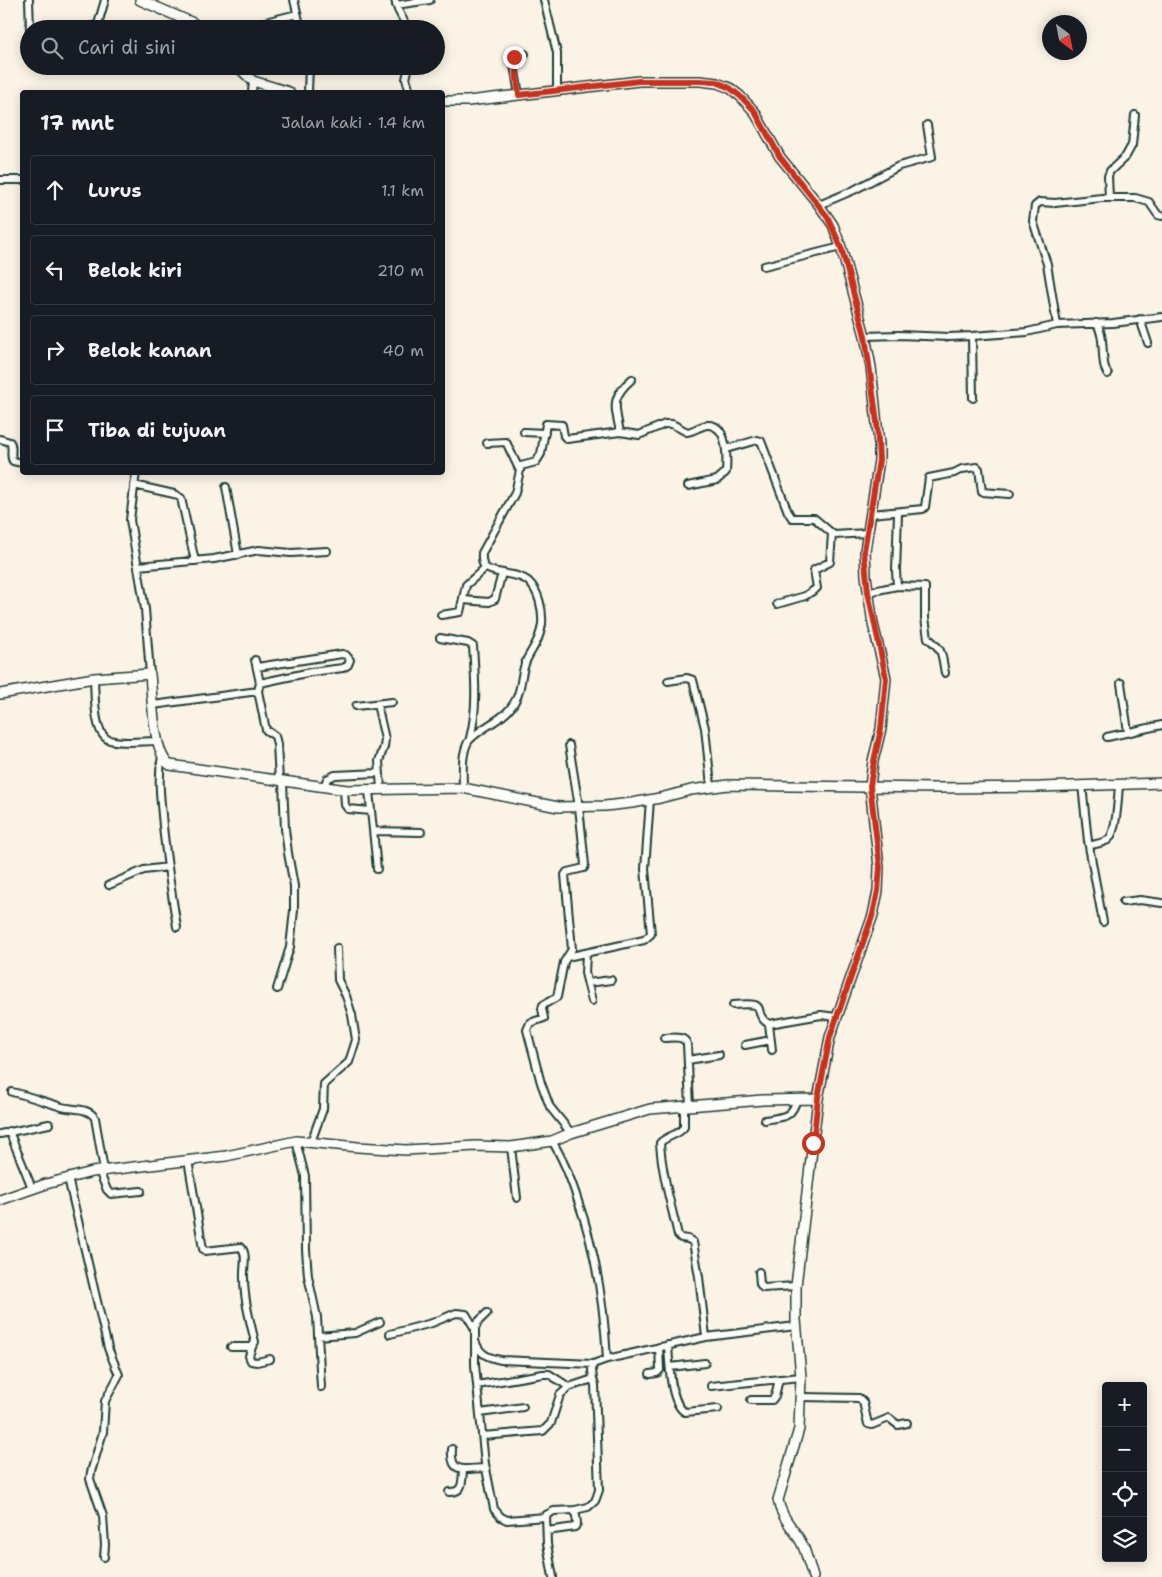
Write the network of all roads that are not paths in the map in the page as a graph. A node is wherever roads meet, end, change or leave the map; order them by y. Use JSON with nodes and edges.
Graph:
{"nodes":[{"id":1,"x":29,"y":0,"type":"edge"},
{"id":2,"x":105,"y":0,"type":"edge"},
{"id":3,"x":140,"y":0,"type":"edge"},
{"id":4,"x":294,"y":0,"type":"edge"},
{"id":5,"x":430,"y":0,"type":"edge"},
{"id":6,"x":544,"y":0,"type":"edge"},
{"id":7,"x":396,"y":2,"type":"edge"},
{"id":8,"x":297,"y":14,"type":"junction"},
{"id":9,"x":30,"y":20,"type":"edge"},
{"id":10,"x":99,"y":20,"type":"edge"},
{"id":11,"x":186,"y":20,"type":"edge"},
{"id":12,"x":273,"y":20,"type":"edge"},
{"id":13,"x":299,"y":20,"type":"edge"},
{"id":14,"x":404,"y":20,"type":"edge"},
{"id":15,"x":525,"y":54,"type":"dead end"},
{"id":16,"x":247,"y":75,"type":"edge"},
{"id":17,"x":309,"y":75,"type":"edge"},
{"id":18,"x":407,"y":75,"type":"edge"},
{"id":19,"x":253,"y":81,"type":"junction"},
{"id":20,"x":252,"y":90,"type":"edge"},
{"id":21,"x":282,"y":90,"type":"edge"},
{"id":22,"x":308,"y":90,"type":"edge"},
{"id":23,"x":409,"y":90,"type":"edge"},
{"id":24,"x":557,"y":90,"type":"junction"},
{"id":25,"x":519,"y":95,"type":"junction"},
{"id":26,"x":445,"y":100,"type":"edge"},
{"id":27,"x":1135,"y":114,"type":"dead end"},
{"id":28,"x":927,"y":125,"type":"dead end"},
{"id":29,"x":0,"y":180,"type":"edge"},
{"id":30,"x":20,"y":180,"type":"edge"},
{"id":31,"x":1109,"y":198,"type":"junction"},
{"id":32,"x":819,"y":205,"type":"junction"},
{"id":33,"x":1162,"y":216,"type":"edge"},
{"id":34,"x":841,"y":247,"type":"junction"},
{"id":35,"x":764,"y":266,"type":"dead end"},
{"id":36,"x":1162,"y":317,"type":"edge"},
{"id":37,"x":1140,"y":319,"type":"junction"},
{"id":38,"x":1096,"y":323,"type":"junction"},
{"id":39,"x":1056,"y":325,"type":"junction"},
{"id":40,"x":865,"y":336,"type":"junction"},
{"id":41,"x":972,"y":336,"type":"junction"},
{"id":42,"x":1148,"y":343,"type":"dead end"},
{"id":43,"x":1108,"y":374,"type":"dead end"},
{"id":44,"x":632,"y":379,"type":"dead end"},
{"id":45,"x":973,"y":398,"type":"dead end"},
{"id":46,"x":524,"y":432,"type":"dead end"},
{"id":47,"x":620,"y":432,"type":"junction"},
{"id":48,"x":544,"y":433,"type":"junction"},
{"id":49,"x":0,"y":439,"type":"edge"},
{"id":50,"x":487,"y":443,"type":"dead end"},
{"id":51,"x":726,"y":449,"type":"junction"},
{"id":52,"x":20,"y":463,"type":"edge"},
{"id":53,"x":520,"y":471,"type":"junction"},
{"id":54,"x":136,"y":475,"type":"edge"},
{"id":55,"x":134,"y":485,"type":"junction"},
{"id":56,"x":688,"y":486,"type":"dead end"},
{"id":57,"x":226,"y":487,"type":"dead end"},
{"id":58,"x":1010,"y":494,"type":"dead end"},
{"id":59,"x":898,"y":513,"type":"junction"},
{"id":60,"x":871,"y":514,"type":"junction"},
{"id":61,"x":867,"y":533,"type":"junction"},
{"id":62,"x":832,"y":534,"type":"junction"},
{"id":63,"x":327,"y":551,"type":"dead end"},
{"id":64,"x":238,"y":555,"type":"junction"},
{"id":65,"x":195,"y":561,"type":"junction"},
{"id":66,"x":138,"y":566,"type":"junction"},
{"id":67,"x":485,"y":568,"type":"junction"},
{"id":68,"x":502,"y":573,"type":"junction"},
{"id":69,"x":897,"y":586,"type":"junction"},
{"id":70,"x":868,"y":592,"type":"junction"},
{"id":71,"x":463,"y":600,"type":"junction"},
{"id":72,"x":777,"y":604,"type":"dead end"},
{"id":73,"x":441,"y":615,"type":"dead end"},
{"id":74,"x":440,"y":638,"type":"dead end"},
{"id":75,"x":945,"y":673,"type":"dead end"},
{"id":76,"x":150,"y":674,"type":"junction"},
{"id":77,"x":94,"y":678,"type":"junction"},
{"id":78,"x":668,"y":680,"type":"dead end"},
{"id":79,"x":260,"y":683,"type":"junction"},
{"id":80,"x":1121,"y":683,"type":"dead end"},
{"id":81,"x":258,"y":691,"type":"junction"},
{"id":82,"x":0,"y":694,"type":"edge"},
{"id":83,"x":392,"y":702,"type":"dead end"},
{"id":84,"x":377,"y":704,"type":"junction"},
{"id":85,"x":153,"y":705,"type":"junction"},
{"id":86,"x":356,"y":706,"type":"dead end"},
{"id":87,"x":1162,"y":725,"type":"edge"},
{"id":88,"x":1128,"y":732,"type":"junction"},
{"id":89,"x":1107,"y":737,"type":"dead end"},
{"id":90,"x":470,"y":738,"type":"junction"},
{"id":91,"x":157,"y":741,"type":"junction"},
{"id":92,"x":569,"y":745,"type":"dead end"},
{"id":93,"x":162,"y":756,"type":"junction"},
{"id":94,"x":379,"y":773,"type":"junction"},
{"id":95,"x":281,"y":781,"type":"junction"},
{"id":96,"x":1162,"y":783,"type":"edge"},
{"id":97,"x":1119,"y":784,"type":"junction"},
{"id":98,"x":1082,"y":785,"type":"junction"},
{"id":99,"x":711,"y":786,"type":"junction"},
{"id":100,"x":870,"y":786,"type":"junction"},
{"id":101,"x":324,"y":787,"type":"junction"},
{"id":102,"x":463,"y":788,"type":"junction"},
{"id":103,"x":344,"y":790,"type":"junction"},
{"id":104,"x":370,"y":790,"type":"junction"},
{"id":105,"x":381,"y":790,"type":"junction"},
{"id":106,"x":650,"y":800,"type":"junction"},
{"id":107,"x":579,"y":807,"type":"junction"},
{"id":108,"x":370,"y":811,"type":"junction"},
{"id":109,"x":374,"y":831,"type":"junction"},
{"id":110,"x":421,"y":832,"type":"dead end"},
{"id":111,"x":1089,"y":846,"type":"junction"},
{"id":112,"x":168,"y":867,"type":"junction"},
{"id":113,"x":377,"y":869,"type":"dead end"},
{"id":114,"x":109,"y":885,"type":"dead end"},
{"id":115,"x":1123,"y":902,"type":"dead end"},
{"id":116,"x":1162,"y":903,"type":"edge"},
{"id":117,"x":1103,"y":922,"type":"dead end"},
{"id":118,"x":177,"y":927,"type":"dead end"},
{"id":119,"x":337,"y":948,"type":"dead end"},
{"id":120,"x":586,"y":954,"type":"junction"},
{"id":121,"x":568,"y":957,"type":"junction"},
{"id":122,"x":610,"y":980,"type":"dead end"},
{"id":123,"x":588,"y":983,"type":"junction"},
{"id":124,"x":277,"y":989,"type":"dead end"},
{"id":125,"x":592,"y":1000,"type":"dead end"},
{"id":126,"x":733,"y":1005,"type":"dead end"},
{"id":127,"x":836,"y":1017,"type":"junction"},
{"id":128,"x":769,"y":1024,"type":"junction"},
{"id":129,"x":664,"y":1038,"type":"dead end"},
{"id":130,"x":771,"y":1040,"type":"junction"},
{"id":131,"x":744,"y":1045,"type":"dead end"},
{"id":132,"x":772,"y":1050,"type":"dead end"},
{"id":133,"x":719,"y":1055,"type":"dead end"},
{"id":134,"x":688,"y":1060,"type":"junction"},
{"id":135,"x":12,"y":1092,"type":"dead end"},
{"id":136,"x":818,"y":1098,"type":"junction"},
{"id":137,"x":797,"y":1099,"type":"junction"},
{"id":138,"x":687,"y":1106,"type":"junction"},
{"id":139,"x":765,"y":1120,"type":"dead end"},
{"id":140,"x":49,"y":1124,"type":"dead end"},
{"id":141,"x":9,"y":1132,"type":"junction"},
{"id":142,"x":571,"y":1133,"type":"junction"},
{"id":143,"x":0,"y":1134,"type":"edge"},
{"id":144,"x":296,"y":1141,"type":"junction"},
{"id":145,"x":552,"y":1141,"type":"junction"},
{"id":146,"x":311,"y":1142,"type":"junction"},
{"id":147,"x":511,"y":1147,"type":"junction"},
{"id":148,"x":188,"y":1160,"type":"junction"},
{"id":149,"x":102,"y":1171,"type":"junction"},
{"id":150,"x":68,"y":1178,"type":"junction"},
{"id":151,"x":32,"y":1188,"type":"junction"},
{"id":152,"x":141,"y":1191,"type":"dead end"},
{"id":153,"x":518,"y":1198,"type":"dead end"},
{"id":154,"x":0,"y":1200,"type":"edge"},
{"id":155,"x":759,"y":1272,"type":"dead end"},
{"id":156,"x":796,"y":1286,"type":"junction"},
{"id":157,"x":487,"y":1313,"type":"dead end"},
{"id":158,"x":380,"y":1322,"type":"dead end"},
{"id":159,"x":796,"y":1326,"type":"junction"},
{"id":160,"x":476,"y":1329,"type":"junction"},
{"id":161,"x":390,"y":1334,"type":"dead end"},
{"id":162,"x":318,"y":1336,"type":"junction"},
{"id":163,"x":706,"y":1337,"type":"junction"},
{"id":164,"x":476,"y":1342,"type":"junction"},
{"id":165,"x":668,"y":1345,"type":"junction"},
{"id":166,"x":232,"y":1347,"type":"dead end"},
{"id":167,"x":252,"y":1347,"type":"junction"},
{"id":168,"x":659,"y":1347,"type":"junction"},
{"id":169,"x":270,"y":1359,"type":"dead end"},
{"id":170,"x":607,"y":1359,"type":"junction"},
{"id":171,"x":705,"y":1363,"type":"dead end"},
{"id":172,"x":593,"y":1364,"type":"junction"},
{"id":173,"x":670,"y":1367,"type":"junction"},
{"id":174,"x":650,"y":1374,"type":"dead end"},
{"id":175,"x":801,"y":1377,"type":"junction"},
{"id":176,"x":593,"y":1379,"type":"junction"},
{"id":177,"x":779,"y":1379,"type":"junction"},
{"id":178,"x":477,"y":1384,"type":"junction"},
{"id":179,"x":711,"y":1386,"type":"dead end"},
{"id":180,"x":321,"y":1387,"type":"dead end"},
{"id":181,"x":569,"y":1387,"type":"junction"},
{"id":182,"x":801,"y":1397,"type":"junction"},
{"id":183,"x":751,"y":1400,"type":"dead end"},
{"id":184,"x":523,"y":1407,"type":"dead end"},
{"id":185,"x":718,"y":1409,"type":"dead end"},
{"id":186,"x":480,"y":1413,"type":"junction"},
{"id":187,"x":907,"y":1424,"type":"dead end"},
{"id":188,"x":482,"y":1436,"type":"junction"},
{"id":189,"x":452,"y":1449,"type":"dead end"},
{"id":190,"x":463,"y":1468,"type":"junction"},
{"id":191,"x":486,"y":1468,"type":"junction"},
{"id":192,"x":449,"y":1492,"type":"dead end"},
{"id":193,"x":576,"y":1510,"type":"junction"},
{"id":194,"x":546,"y":1518,"type":"junction"},
{"id":195,"x":546,"y":1531,"type":"junction"},
{"id":196,"x":104,"y":1557,"type":"dead end"},
{"id":197,"x":553,"y":1577,"type":"edge"},
{"id":198,"x":812,"y":1577,"type":"edge"}],
"edges":[{"from":1,"to":9,"type":"street"},
{"from":2,"to":10,"type":"street"},
{"from":3,"to":11,"type":"street"},
{"from":4,"to":8,"type":"street"},
{"from":5,"to":7,"type":"street"},
{"from":6,"to":24,"type":"street"},
{"from":7,"to":14,"type":"street"},
{"from":8,"to":12,"type":"street"},
{"from":8,"to":13,"type":"street"},
{"from":15,"to":25,"type":"street"},
{"from":16,"to":19,"type":"street"},
{"from":17,"to":22,"type":"street"},
{"from":18,"to":23,"type":"street"},
{"from":19,"to":20,"type":"street"},
{"from":19,"to":21,"type":"street"},
{"from":24,"to":25,"type":"street"},
{"from":24,"to":32,"type":"street"},
{"from":25,"to":26,"type":"street"},
{"from":27,"to":31,"type":"street"},
{"from":28,"to":32,"type":"street"},
{"from":29,"to":30,"type":"street"},
{"from":31,"to":33,"type":"street"},
{"from":31,"to":39,"type":"street"},
{"from":32,"to":34,"type":"street"},
{"from":34,"to":35,"type":"street"},
{"from":34,"to":40,"type":"street"},
{"from":36,"to":37,"type":"street"},
{"from":37,"to":38,"type":"street"},
{"from":37,"to":42,"type":"street"},
{"from":38,"to":39,"type":"street"},
{"from":38,"to":43,"type":"street"},
{"from":39,"to":41,"type":"street"},
{"from":40,"to":41,"type":"street"},
{"from":40,"to":60,"type":"street"},
{"from":41,"to":45,"type":"street"},
{"from":44,"to":47,"type":"street"},
{"from":46,"to":48,"type":"street"},
{"from":47,"to":48,"type":"street"},
{"from":47,"to":51,"type":"street"},
{"from":48,"to":53,"type":"street"},
{"from":49,"to":52,"type":"street"},
{"from":50,"to":53,"type":"street"},
{"from":51,"to":56,"type":"street"},
{"from":51,"to":62,"type":"street"},
{"from":53,"to":67,"type":"street"},
{"from":54,"to":55,"type":"street"},
{"from":55,"to":65,"type":"street"},
{"from":55,"to":66,"type":"street"},
{"from":57,"to":64,"type":"street"},
{"from":58,"to":59,"type":"street"},
{"from":59,"to":60,"type":"street"},
{"from":59,"to":69,"type":"street"},
{"from":60,"to":61,"type":"street"},
{"from":61,"to":62,"type":"street"},
{"from":61,"to":70,"type":"street"},
{"from":62,"to":72,"type":"street"},
{"from":63,"to":64,"type":"street"},
{"from":64,"to":65,"type":"street"},
{"from":65,"to":66,"type":"street"},
{"from":66,"to":76,"type":"street"},
{"from":67,"to":68,"type":"street"},
{"from":67,"to":71,"type":"street"},
{"from":68,"to":71,"type":"street"},
{"from":68,"to":90,"type":"street"},
{"from":69,"to":70,"type":"street"},
{"from":69,"to":75,"type":"street"},
{"from":70,"to":100,"type":"street"},
{"from":71,"to":73,"type":"street"},
{"from":74,"to":90,"type":"street"},
{"from":76,"to":77,"type":"street"},
{"from":76,"to":85,"type":"street"},
{"from":77,"to":82,"type":"street"},
{"from":77,"to":91,"type":"street"},
{"from":78,"to":99,"type":"street"},
{"from":79,"to":79,"type":"street"},
{"from":79,"to":81,"type":"street"},
{"from":80,"to":88,"type":"street"},
{"from":81,"to":85,"type":"street"},
{"from":81,"to":95,"type":"street"},
{"from":83,"to":84,"type":"street"},
{"from":84,"to":86,"type":"street"},
{"from":84,"to":94,"type":"street"},
{"from":85,"to":91,"type":"street"},
{"from":87,"to":88,"type":"street"},
{"from":88,"to":89,"type":"street"},
{"from":90,"to":102,"type":"street"},
{"from":91,"to":93,"type":"street"},
{"from":92,"to":107,"type":"street"},
{"from":93,"to":95,"type":"street"},
{"from":93,"to":112,"type":"street"},
{"from":94,"to":101,"type":"street"},
{"from":94,"to":105,"type":"street"},
{"from":95,"to":101,"type":"street"},
{"from":95,"to":124,"type":"street"},
{"from":96,"to":97,"type":"street"},
{"from":97,"to":98,"type":"street"},
{"from":97,"to":111,"type":"street"},
{"from":98,"to":100,"type":"street"},
{"from":98,"to":111,"type":"street"},
{"from":99,"to":100,"type":"street"},
{"from":99,"to":106,"type":"street"},
{"from":100,"to":127,"type":"street"},
{"from":101,"to":103,"type":"street"},
{"from":102,"to":105,"type":"street"},
{"from":102,"to":107,"type":"street"},
{"from":103,"to":104,"type":"street"},
{"from":103,"to":108,"type":"street"},
{"from":104,"to":105,"type":"street"},
{"from":104,"to":108,"type":"street"},
{"from":106,"to":107,"type":"street"},
{"from":106,"to":120,"type":"street"},
{"from":107,"to":121,"type":"street"},
{"from":108,"to":109,"type":"street"},
{"from":109,"to":110,"type":"street"},
{"from":109,"to":113,"type":"street"},
{"from":111,"to":117,"type":"street"},
{"from":112,"to":114,"type":"street"},
{"from":112,"to":118,"type":"street"},
{"from":115,"to":116,"type":"street"},
{"from":119,"to":146,"type":"street"},
{"from":120,"to":121,"type":"street"},
{"from":120,"to":123,"type":"street"},
{"from":121,"to":142,"type":"street"},
{"from":122,"to":123,"type":"street"},
{"from":123,"to":125,"type":"street"},
{"from":126,"to":128,"type":"street"},
{"from":127,"to":128,"type":"street"},
{"from":127,"to":136,"type":"street"},
{"from":128,"to":130,"type":"street"},
{"from":129,"to":134,"type":"street"},
{"from":130,"to":131,"type":"street"},
{"from":130,"to":132,"type":"street"},
{"from":133,"to":134,"type":"street"},
{"from":134,"to":138,"type":"street"},
{"from":135,"to":149,"type":"street"},
{"from":136,"to":137,"type":"street"},
{"from":136,"to":156,"type":"street"},
{"from":137,"to":138,"type":"street"},
{"from":137,"to":139,"type":"street"},
{"from":138,"to":142,"type":"street"},
{"from":138,"to":163,"type":"street"},
{"from":140,"to":141,"type":"street"},
{"from":141,"to":143,"type":"street"},
{"from":141,"to":151,"type":"street"},
{"from":142,"to":145,"type":"street"},
{"from":144,"to":146,"type":"street"},
{"from":144,"to":148,"type":"street"},
{"from":144,"to":162,"type":"street"},
{"from":145,"to":147,"type":"street"},
{"from":145,"to":170,"type":"street"},
{"from":146,"to":147,"type":"street"},
{"from":147,"to":153,"type":"street"},
{"from":148,"to":149,"type":"street"},
{"from":148,"to":167,"type":"street"},
{"from":149,"to":150,"type":"street"},
{"from":149,"to":152,"type":"street"},
{"from":150,"to":151,"type":"street"},
{"from":150,"to":196,"type":"street"},
{"from":151,"to":154,"type":"street"},
{"from":155,"to":156,"type":"street"},
{"from":156,"to":159,"type":"street"},
{"from":157,"to":160,"type":"street"},
{"from":158,"to":162,"type":"street"},
{"from":159,"to":163,"type":"street"},
{"from":159,"to":175,"type":"street"},
{"from":160,"to":161,"type":"street"},
{"from":160,"to":164,"type":"street"},
{"from":162,"to":180,"type":"street"},
{"from":163,"to":165,"type":"street"},
{"from":164,"to":172,"type":"street"},
{"from":164,"to":178,"type":"street"},
{"from":165,"to":168,"type":"street"},
{"from":165,"to":173,"type":"street"},
{"from":166,"to":167,"type":"street"},
{"from":167,"to":169,"type":"street"},
{"from":168,"to":170,"type":"street"},
{"from":168,"to":174,"type":"street"},
{"from":170,"to":172,"type":"street"},
{"from":171,"to":173,"type":"street"},
{"from":172,"to":176,"type":"street"},
{"from":173,"to":185,"type":"street"},
{"from":175,"to":177,"type":"street"},
{"from":175,"to":182,"type":"street"},
{"from":176,"to":181,"type":"street"},
{"from":176,"to":193,"type":"street"},
{"from":177,"to":179,"type":"street"},
{"from":177,"to":183,"type":"street"},
{"from":178,"to":181,"type":"street"},
{"from":178,"to":186,"type":"street"},
{"from":181,"to":188,"type":"street"},
{"from":182,"to":187,"type":"street"},
{"from":182,"to":198,"type":"street"},
{"from":184,"to":186,"type":"street"},
{"from":186,"to":188,"type":"street"},
{"from":188,"to":191,"type":"street"},
{"from":189,"to":190,"type":"street"},
{"from":190,"to":191,"type":"street"},
{"from":190,"to":192,"type":"street"},
{"from":191,"to":194,"type":"street"},
{"from":193,"to":194,"type":"street"},
{"from":193,"to":195,"type":"street"},
{"from":194,"to":195,"type":"street"},
{"from":195,"to":197,"type":"street"}]}
